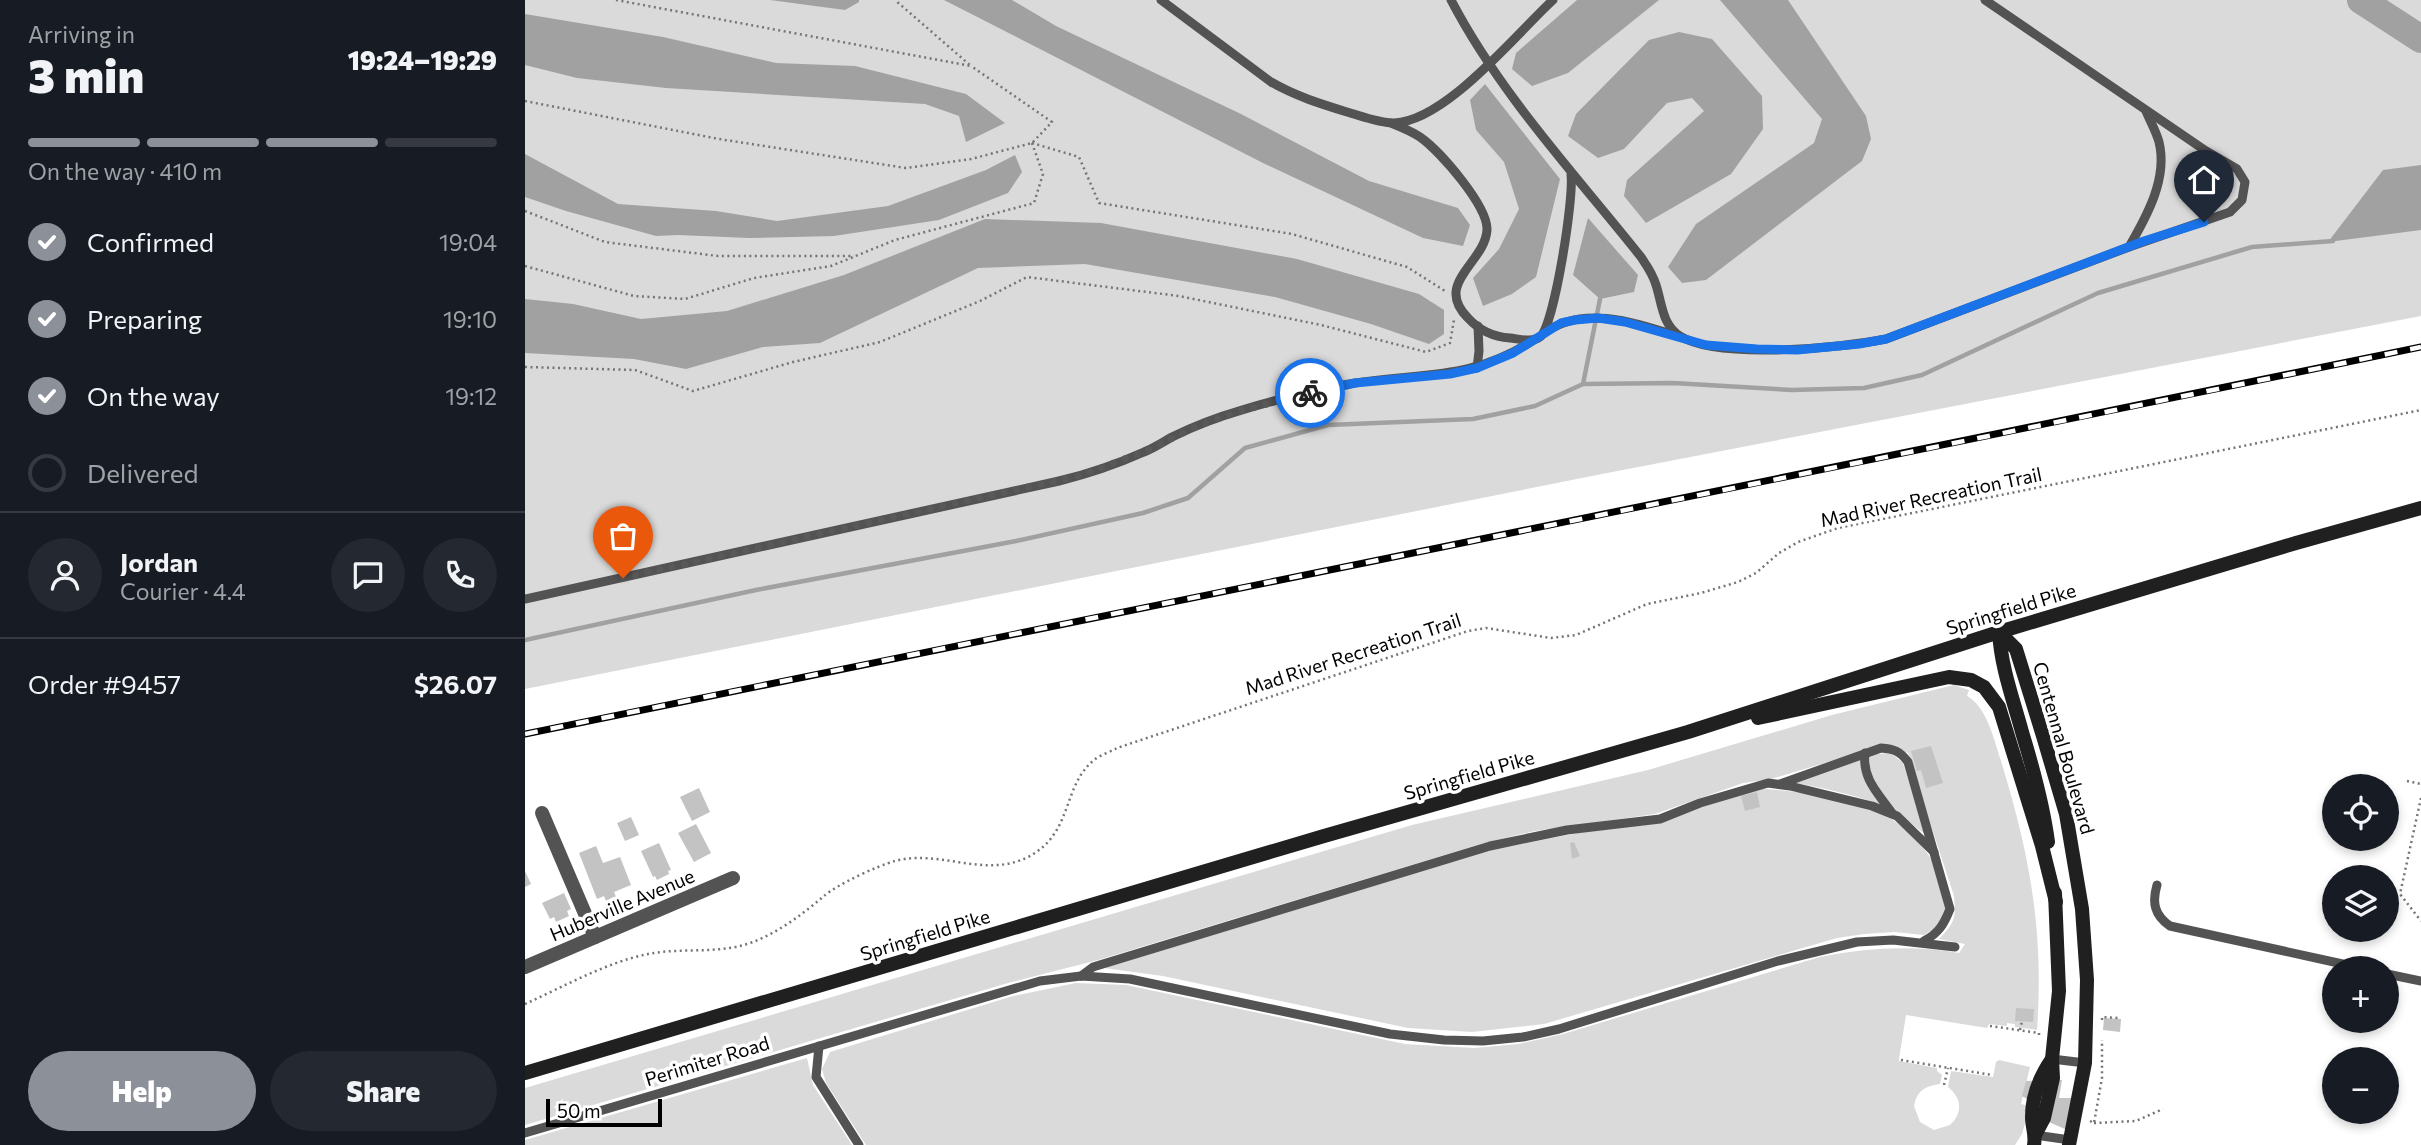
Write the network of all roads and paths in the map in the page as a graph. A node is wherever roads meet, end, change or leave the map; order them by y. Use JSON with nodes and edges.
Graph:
{"nodes":[{"id":1,"x":616,"y":0,"type":"edge"},
{"id":2,"x":895,"y":0,"type":"edge"},
{"id":3,"x":1161,"y":0,"type":"edge"},
{"id":4,"x":1451,"y":0,"type":"edge"},
{"id":5,"x":1553,"y":0,"type":"edge"},
{"id":6,"x":1985,"y":0,"type":"edge"},
{"id":7,"x":1490,"y":64,"type":"junction"},
{"id":8,"x":971,"y":66,"type":"junction"},
{"id":9,"x":525,"y":101,"type":"edge"},
{"id":10,"x":2146,"y":110,"type":"junction"},
{"id":11,"x":1391,"y":123,"type":"junction"},
{"id":12,"x":1032,"y":143,"type":"junction"},
{"id":13,"x":1570,"y":172,"type":"junction"},
{"id":14,"x":525,"y":211,"type":"edge"},
{"id":15,"x":2129,"y":247,"type":"junction"},
{"id":16,"x":857,"y":256,"type":"junction"},
{"id":17,"x":525,"y":266,"type":"edge"},
{"id":18,"x":1455,"y":297,"type":"junction"},
{"id":19,"x":1478,"y":326,"type":"junction"},
{"id":20,"x":1538,"y":337,"type":"junction"},
{"id":21,"x":1682,"y":338,"type":"junction"},
{"id":22,"x":525,"y":367,"type":"edge"},
{"id":23,"x":1477,"y":368,"type":"junction"},
{"id":24,"x":2421,"y":410,"type":"edge"},
{"id":25,"x":2421,"y":508,"type":"edge"},
{"id":26,"x":525,"y":599,"type":"edge"},
{"id":27,"x":1999,"y":632,"type":"junction"},
{"id":28,"x":1688,"y":732,"type":"junction"},
{"id":29,"x":1865,"y":753,"type":"junction"},
{"id":30,"x":2407,"y":781,"type":"dead end"},
{"id":31,"x":1778,"y":784,"type":"junction"},
{"id":32,"x":2421,"y":785,"type":"edge"},
{"id":33,"x":2421,"y":798,"type":"edge"},
{"id":34,"x":542,"y":814,"type":"dead end"},
{"id":35,"x":1892,"y":814,"type":"junction"},
{"id":36,"x":1934,"y":852,"type":"junction"},
{"id":37,"x":733,"y":878,"type":"dead end"},
{"id":38,"x":2157,"y":885,"type":"dead end"},
{"id":39,"x":2056,"y":902,"type":"junction"},
{"id":40,"x":2421,"y":921,"type":"edge"},
{"id":41,"x":594,"y":937,"type":"junction"},
{"id":42,"x":1923,"y":942,"type":"junction"},
{"id":43,"x":1955,"y":947,"type":"dead end"},
{"id":44,"x":2322,"y":959,"type":"edge"},
{"id":45,"x":525,"y":967,"type":"edge"},
{"id":46,"x":1081,"y":976,"type":"junction"},
{"id":47,"x":2399,"y":976,"type":"edge"},
{"id":48,"x":2421,"y":981,"type":"edge"},
{"id":49,"x":525,"y":1004,"type":"edge"},
{"id":50,"x":2022,"y":1021,"type":"dead end"},
{"id":51,"x":1990,"y":1026,"type":"dead end"},
{"id":52,"x":2020,"y":1030,"type":"junction"},
{"id":53,"x":2039,"y":1033,"type":"dead end"},
{"id":54,"x":819,"y":1046,"type":"junction"},
{"id":55,"x":2052,"y":1059,"type":"junction"},
{"id":56,"x":1901,"y":1060,"type":"dead end"},
{"id":57,"x":2085,"y":1063,"type":"junction"},
{"id":58,"x":1948,"y":1067,"type":"junction"},
{"id":59,"x":525,"y":1073,"type":"edge"},
{"id":60,"x":1992,"y":1075,"type":"dead end"},
{"id":61,"x":1944,"y":1085,"type":"dead end"},
{"id":62,"x":2163,"y":1109,"type":"dead end"},
{"id":63,"x":2094,"y":1123,"type":"dead end"},
{"id":64,"x":525,"y":1133,"type":"edge"},
{"id":65,"x":2032,"y":1142,"type":"edge"},
{"id":66,"x":2069,"y":1143,"type":"edge"},
{"id":67,"x":859,"y":1145,"type":"edge"}],
"edges":[{"from":1,"to":8,"type":"path"},
{"from":2,"to":8,"type":"path"},
{"from":3,"to":11,"type":"lane"},
{"from":4,"to":7,"type":"lane"},
{"from":5,"to":7,"type":"lane"},
{"from":6,"to":10,"type":"lane"},
{"from":7,"to":11,"type":"lane"},
{"from":7,"to":13,"type":"lane"},
{"from":8,"to":12,"type":"path"},
{"from":9,"to":12,"type":"path"},
{"from":10,"to":15,"type":"lane"},
{"from":10,"to":15,"type":"lane"},
{"from":11,"to":18,"type":"lane"},
{"from":12,"to":16,"type":"path"},
{"from":12,"to":18,"type":"path"},
{"from":13,"to":20,"type":"lane"},
{"from":13,"to":21,"type":"lane"},
{"from":14,"to":16,"type":"path"},
{"from":15,"to":21,"type":"lane"},
{"from":16,"to":17,"type":"path"},
{"from":18,"to":19,"type":"lane"},
{"from":18,"to":22,"type":"path"},
{"from":19,"to":20,"type":"lane"},
{"from":19,"to":23,"type":"lane"},
{"from":20,"to":21,"type":"lane"},
{"from":20,"to":23,"type":"lane"},
{"from":23,"to":26,"type":"lane"},
{"from":24,"to":49,"type":"path","name":"Mad River Recreation Trail"},
{"from":25,"to":27,"type":"main road","name":"Springfield Pike"},
{"from":27,"to":28,"type":"main road","name":"Springfield Pike"},
{"from":27,"to":39,"type":"main road","name":"Centennal Boulevard"},
{"from":27,"to":57,"type":"main road","name":"Centennal Boulevard"},
{"from":28,"to":39,"type":"main road"},
{"from":28,"to":59,"type":"main road","name":"Springfield Pike"},
{"from":29,"to":31,"type":"lane"},
{"from":29,"to":35,"type":"lane"},
{"from":29,"to":36,"type":"lane"},
{"from":30,"to":32,"type":"path"},
{"from":31,"to":35,"type":"lane"},
{"from":31,"to":46,"type":"lane"},
{"from":33,"to":40,"type":"path"},
{"from":34,"to":41,"type":"street"},
{"from":35,"to":36,"type":"lane"},
{"from":36,"to":42,"type":"lane"},
{"from":37,"to":41,"type":"street","name":"Huberville Avenue"},
{"from":38,"to":44,"type":"lane"},
{"from":39,"to":55,"type":"main road","name":"Centennal Boulevard"},
{"from":41,"to":45,"type":"street","name":"Huberville Avenue"},
{"from":42,"to":43,"type":"lane"},
{"from":42,"to":46,"type":"lane"},
{"from":46,"to":54,"type":"lane","name":"Perimiter Road"},
{"from":47,"to":48,"type":"lane"},
{"from":50,"to":52,"type":"path"},
{"from":51,"to":52,"type":"path"},
{"from":52,"to":53,"type":"path"},
{"from":54,"to":64,"type":"lane","name":"Perimiter Road"},
{"from":54,"to":67,"type":"lane"},
{"from":55,"to":57,"type":"lane"},
{"from":55,"to":65,"type":"main road","name":"Centennal Boulevard"},
{"from":56,"to":58,"type":"path"},
{"from":57,"to":66,"type":"main road","name":"Centennal Boulevard"},
{"from":58,"to":60,"type":"path"},
{"from":58,"to":61,"type":"path"},
{"from":62,"to":63,"type":"path"},
{"from":65,"to":66,"type":"lane"}]}
